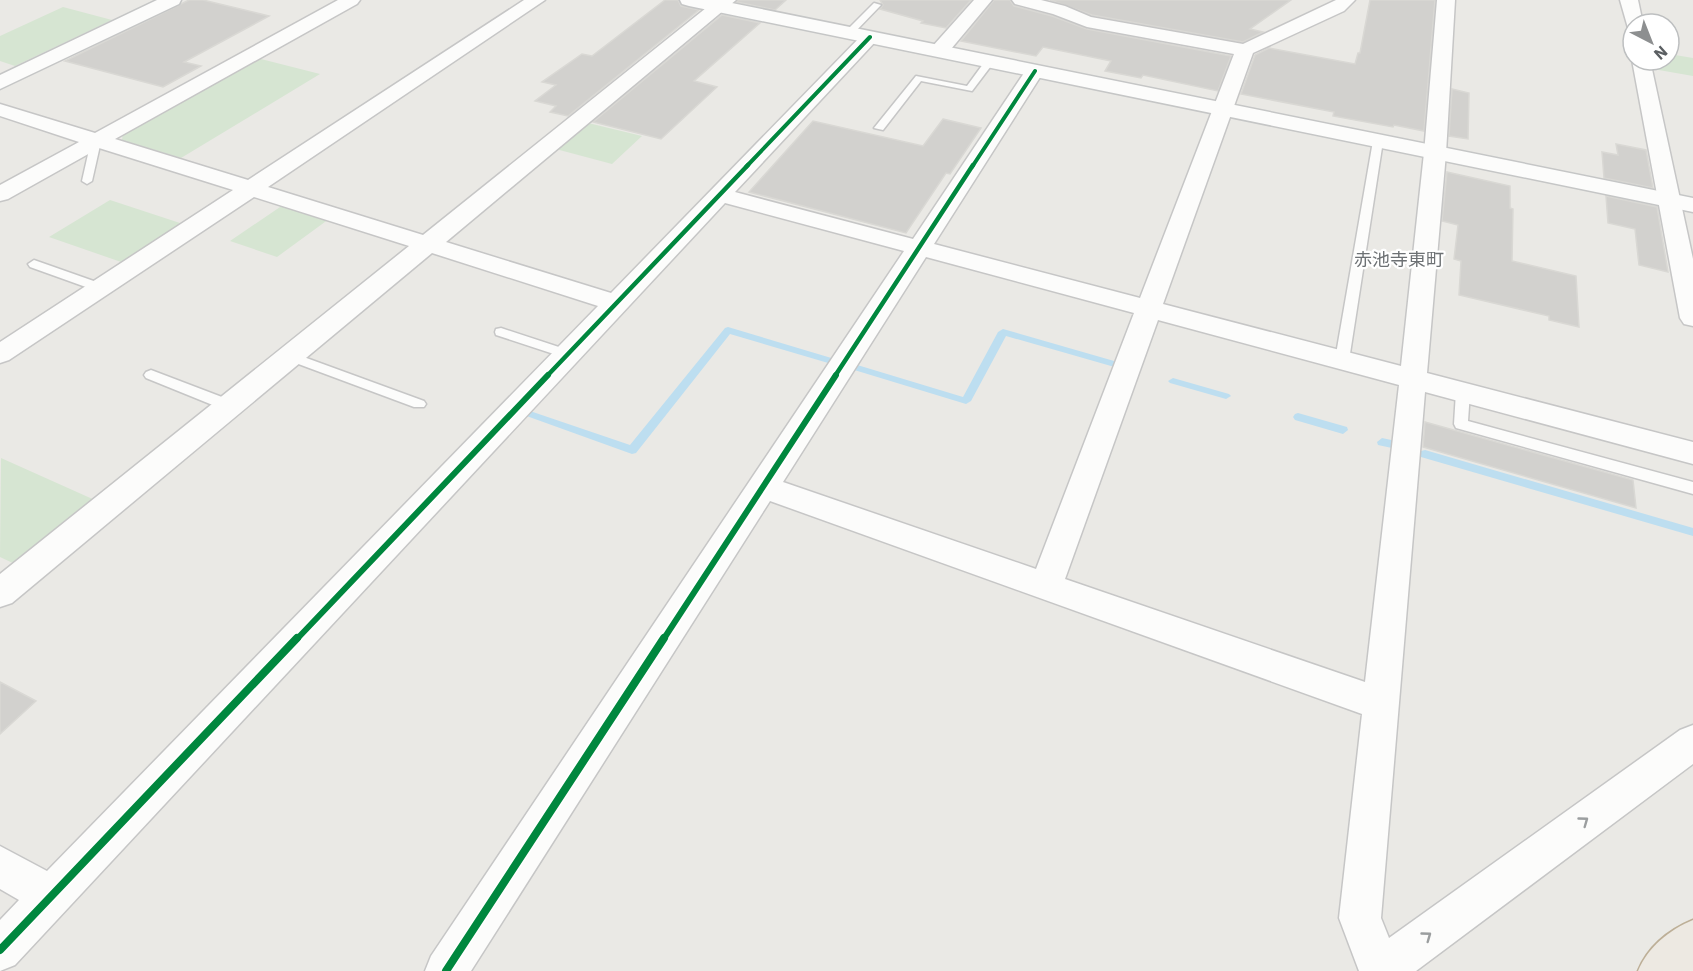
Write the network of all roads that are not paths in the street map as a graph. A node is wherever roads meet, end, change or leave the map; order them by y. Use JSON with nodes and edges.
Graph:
{"nodes":[{"id":1,"x":172,"y":0,"type":"edge"},
{"id":2,"x":351,"y":0,"type":"edge"},
{"id":3,"x":536,"y":0,"type":"edge"},
{"id":4,"x":689,"y":0,"type":"edge"},
{"id":5,"x":983,"y":0,"type":"edge"},
{"id":6,"x":1021,"y":0,"type":"edge"},
{"id":7,"x":1346,"y":0,"type":"edge"},
{"id":8,"x":1446,"y":0,"type":"edge"},
{"id":9,"x":723,"y":3,"type":"edge"},
{"id":10,"x":877,"y":5,"type":"dead end"},
{"id":11,"x":859,"y":35,"type":"junction"},
{"id":12,"x":1245,"y":50,"type":"junction"},
{"id":13,"x":939,"y":51,"type":"junction"},
{"id":14,"x":989,"y":62,"type":"junction"},
{"id":15,"x":1035,"y":71,"type":"junction"},
{"id":16,"x":1644,"y":72,"type":"edge"},
{"id":17,"x":0,"y":82,"type":"edge"},
{"id":18,"x":0,"y":110,"type":"edge"},
{"id":19,"x":1222,"y":110,"type":"junction"},
{"id":20,"x":879,"y":128,"type":"dead end"},
{"id":21,"x":96,"y":141,"type":"junction"},
{"id":22,"x":1378,"y":141,"type":"junction"},
{"id":23,"x":1435,"y":153,"type":"junction"},
{"id":24,"x":87,"y":181,"type":"dead end"},
{"id":25,"x":250,"y":189,"type":"junction"},
{"id":26,"x":0,"y":194,"type":"edge"},
{"id":27,"x":720,"y":195,"type":"junction"},
{"id":28,"x":1671,"y":201,"type":"junction"},
{"id":29,"x":1693,"y":205,"type":"edge"},
{"id":30,"x":428,"y":244,"type":"junction"},
{"id":31,"x":919,"y":248,"type":"junction"},
{"id":32,"x":34,"y":264,"type":"dead end"},
{"id":33,"x":101,"y":288,"type":"junction"},
{"id":34,"x":616,"y":303,"type":"junction"},
{"id":35,"x":1149,"y":308,"type":"junction"},
{"id":36,"x":1693,"y":318,"type":"edge"},
{"id":37,"x":501,"y":332,"type":"dead end"},
{"id":38,"x":0,"y":354,"type":"edge"},
{"id":39,"x":566,"y":354,"type":"junction"},
{"id":40,"x":290,"y":356,"type":"junction"},
{"id":41,"x":1342,"y":360,"type":"junction"},
{"id":42,"x":151,"y":375,"type":"dead end"},
{"id":43,"x":1413,"y":378,"type":"junction"},
{"id":44,"x":1463,"y":392,"type":"junction"},
{"id":45,"x":419,"y":404,"type":"dead end"},
{"id":46,"x":230,"y":406,"type":"junction"},
{"id":47,"x":1693,"y":453,"type":"edge"},
{"id":48,"x":763,"y":487,"type":"junction"},
{"id":49,"x":1693,"y":488,"type":"edge"},
{"id":50,"x":1046,"y":586,"type":"junction"},
{"id":51,"x":0,"y":593,"type":"edge"},
{"id":52,"x":1381,"y":704,"type":"junction"},
{"id":53,"x":1693,"y":742,"type":"edge"},
{"id":54,"x":0,"y":866,"type":"edge"},
{"id":55,"x":51,"y":897,"type":"junction"},
{"id":56,"x":1693,"y":943,"type":"edge"},
{"id":57,"x":0,"y":950,"type":"edge"},
{"id":58,"x":1381,"y":970,"type":"edge"},
{"id":59,"x":446,"y":971,"type":"edge"},
{"id":60,"x":1662,"y":971,"type":"edge"}],
"edges":[{"from":1,"to":17,"type":"street"},
{"from":2,"to":21,"type":"street"},
{"from":3,"to":25,"type":"street"},
{"from":4,"to":9,"type":"street"},
{"from":5,"to":13,"type":"street"},
{"from":6,"to":12,"type":"street"},
{"from":7,"to":12,"type":"street"},
{"from":8,"to":23,"type":"street"},
{"from":9,"to":11,"type":"street"},
{"from":9,"to":30,"type":"street"},
{"from":10,"to":11,"type":"lane"},
{"from":11,"to":13,"type":"street"},
{"from":11,"to":27,"type":"street"},
{"from":12,"to":19,"type":"street"},
{"from":13,"to":14,"type":"street"},
{"from":14,"to":15,"type":"street"},
{"from":14,"to":20,"type":"lane"},
{"from":15,"to":19,"type":"street"},
{"from":15,"to":31,"type":"street"},
{"from":16,"to":28,"type":"street"},
{"from":18,"to":21,"type":"street"},
{"from":19,"to":22,"type":"street"},
{"from":19,"to":35,"type":"street"},
{"from":21,"to":24,"type":"lane"},
{"from":21,"to":25,"type":"street"},
{"from":21,"to":26,"type":"street"},
{"from":22,"to":23,"type":"street"},
{"from":22,"to":41,"type":"lane"},
{"from":23,"to":28,"type":"street"},
{"from":23,"to":43,"type":"street"},
{"from":25,"to":30,"type":"street"},
{"from":25,"to":33,"type":"street"},
{"from":27,"to":31,"type":"street"},
{"from":27,"to":34,"type":"street"},
{"from":28,"to":29,"type":"street"},
{"from":28,"to":36,"type":"street"},
{"from":30,"to":34,"type":"street"},
{"from":30,"to":40,"type":"street"},
{"from":31,"to":35,"type":"street"},
{"from":31,"to":48,"type":"street"},
{"from":32,"to":33,"type":"lane"},
{"from":33,"to":38,"type":"street"},
{"from":34,"to":39,"type":"street"},
{"from":35,"to":41,"type":"street"},
{"from":35,"to":50,"type":"street"},
{"from":37,"to":39,"type":"lane"},
{"from":39,"to":55,"type":"street"},
{"from":40,"to":45,"type":"lane"},
{"from":40,"to":46,"type":"street"},
{"from":41,"to":43,"type":"street"},
{"from":42,"to":46,"type":"lane"},
{"from":43,"to":44,"type":"street"},
{"from":43,"to":52,"type":"street"},
{"from":44,"to":47,"type":"street"},
{"from":44,"to":49,"type":"lane"},
{"from":46,"to":51,"type":"street"},
{"from":48,"to":50,"type":"street"},
{"from":48,"to":59,"type":"street"},
{"from":50,"to":52,"type":"street"},
{"from":52,"to":58,"type":"street"},
{"from":58,"to":53,"type":"street","one_way":true},
{"from":54,"to":55,"type":"street"},
{"from":55,"to":57,"type":"street"},
{"from":56,"to":60,"type":"highway"}]}
